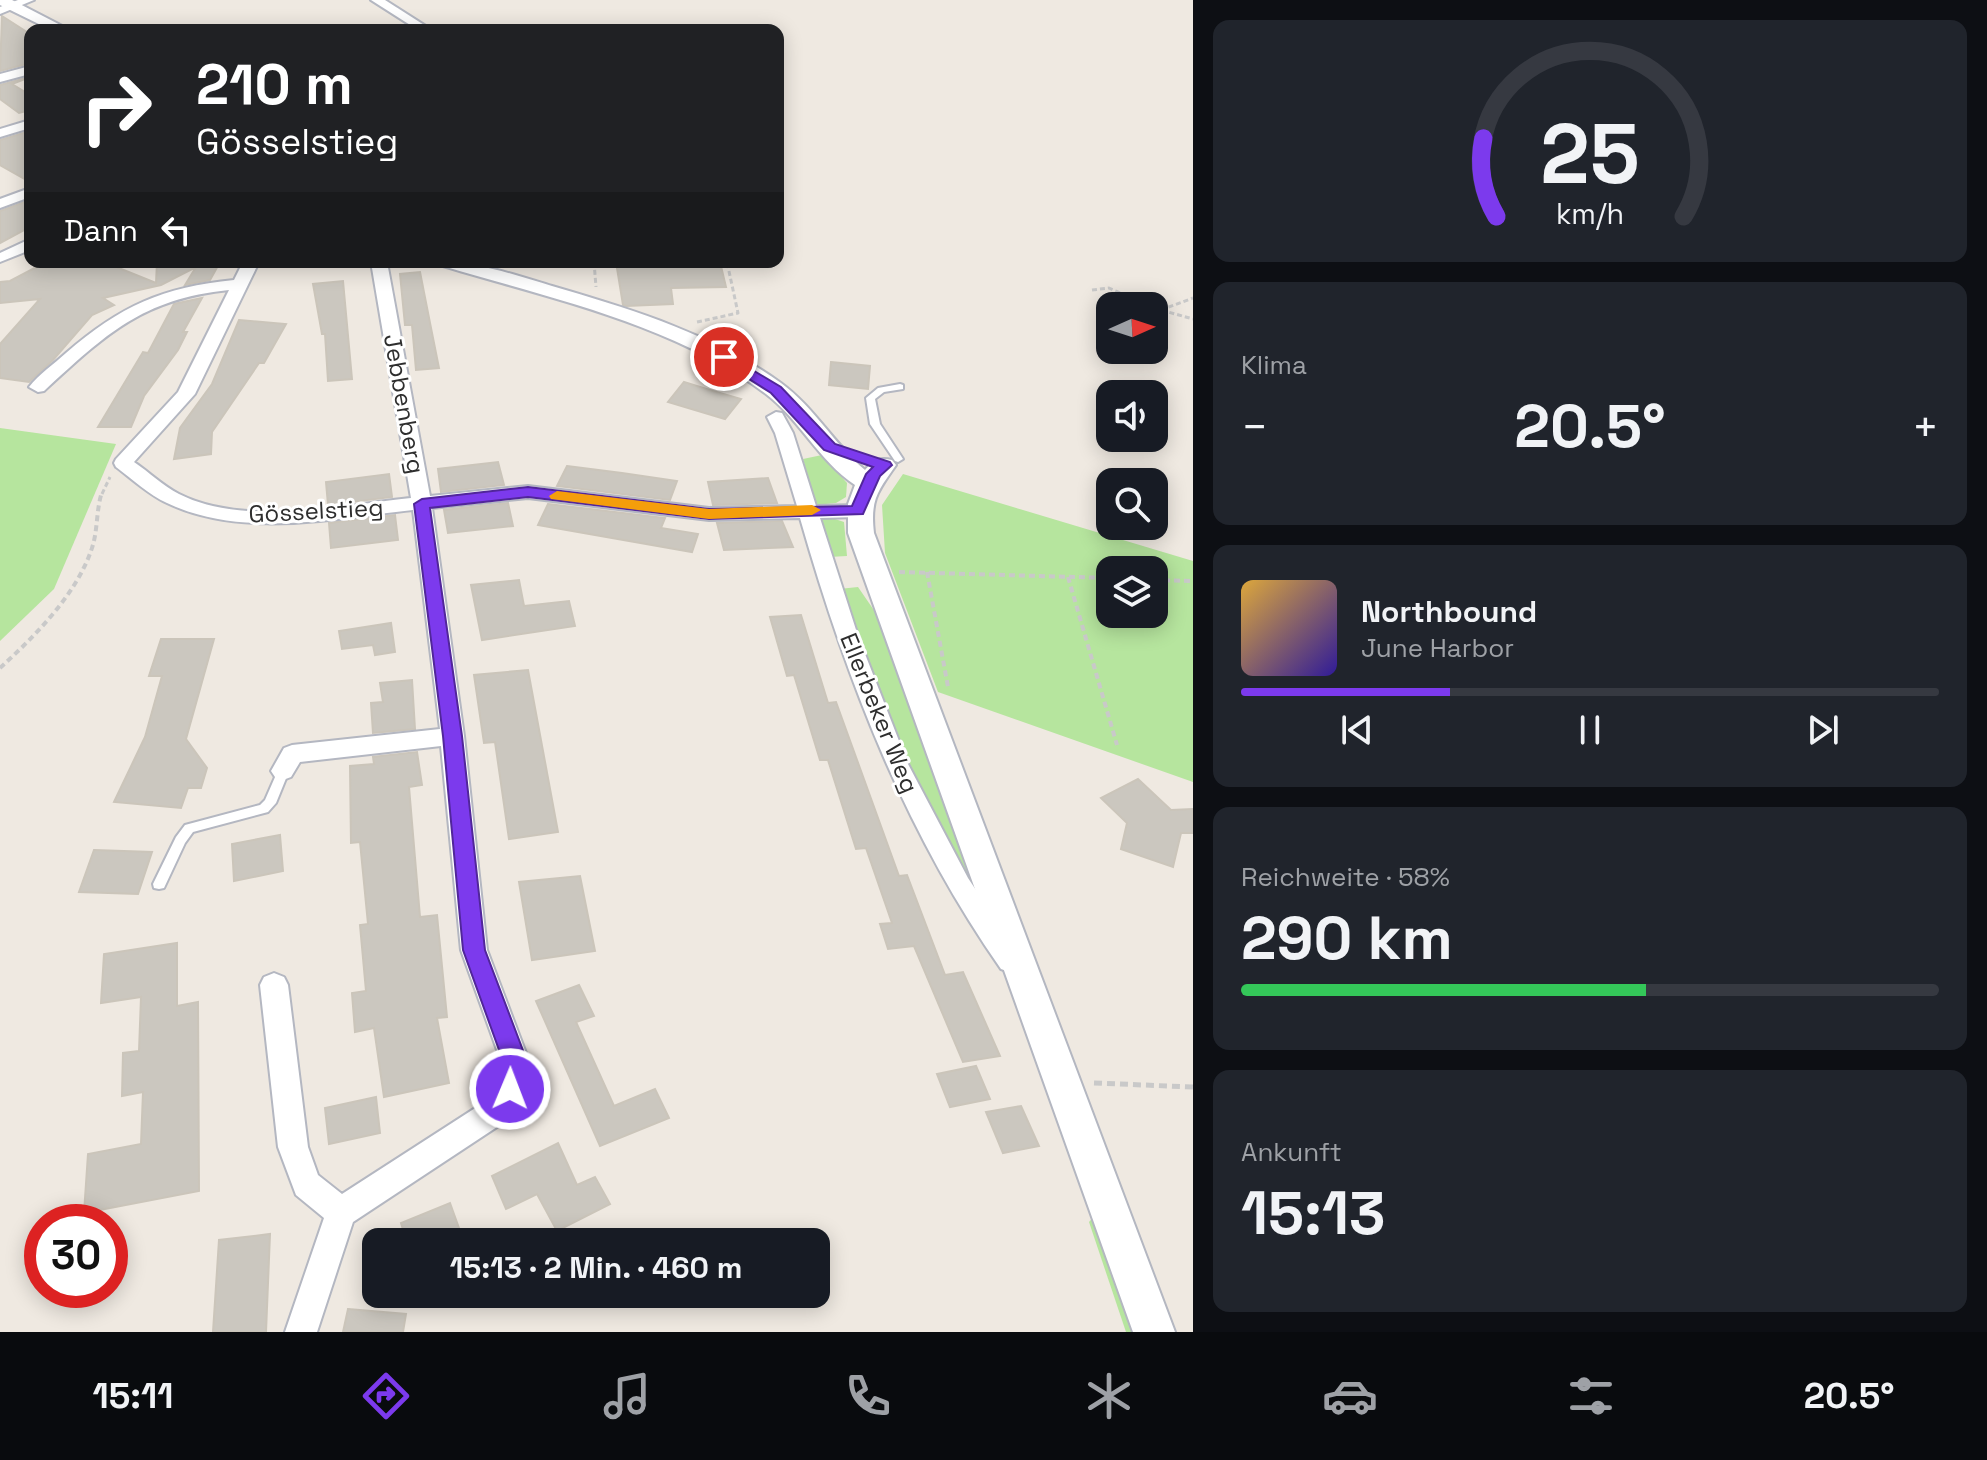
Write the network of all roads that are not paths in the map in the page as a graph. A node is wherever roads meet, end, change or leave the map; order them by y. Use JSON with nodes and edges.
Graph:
{"nodes":[{"id":1,"x":377,"y":0,"type":"edge"},
{"id":2,"x":11,"y":4,"type":"edge"},
{"id":3,"x":51,"y":24,"type":"edge"},
{"id":4,"x":416,"y":24,"type":"edge"},
{"id":5,"x":24,"y":72,"type":"edge"},
{"id":6,"x":0,"y":78,"type":"edge"},
{"id":7,"x":24,"y":126,"type":"edge"},
{"id":8,"x":0,"y":133,"type":"edge"},
{"id":9,"x":24,"y":194,"type":"edge"},
{"id":10,"x":0,"y":204,"type":"edge"},
{"id":11,"x":24,"y":247,"type":"edge"},
{"id":12,"x":1,"y":258,"type":"edge"},
{"id":13,"x":248,"y":268,"type":"edge"},
{"id":14,"x":380,"y":268,"type":"edge"},
{"id":15,"x":469,"y":268,"type":"edge"},
{"id":16,"x":240,"y":284,"type":"junction"},
{"id":17,"x":38,"y":387,"type":"dead end"},
{"id":18,"x":900,"y":387,"type":"dead end"},
{"id":19,"x":776,"y":417,"type":"dead end"},
{"id":20,"x":884,"y":469,"type":"junction"},
{"id":21,"x":422,"y":504,"type":"junction"},
{"id":22,"x":807,"y":510,"type":"junction"},
{"id":23,"x":858,"y":511,"type":"junction"},
{"id":24,"x":452,"y":736,"type":"junction"},
{"id":25,"x":288,"y":758,"type":"joint"},
{"id":26,"x":159,"y":884,"type":"dead end"},
{"id":27,"x":274,"y":985,"type":"dead end"},
{"id":28,"x":1029,"y":988,"type":"junction"},
{"id":29,"x":341,"y":1212,"type":"junction"},
{"id":30,"x":301,"y":1332,"type":"edge"},
{"id":31,"x":1154,"y":1332,"type":"edge"}],
"edges":[{"from":1,"to":4,"type":"street"},
{"from":2,"to":3,"type":"street"},
{"from":5,"to":6,"type":"street"},
{"from":7,"to":8,"type":"street"},
{"from":9,"to":10,"type":"street"},
{"from":11,"to":12,"type":"street"},
{"from":13,"to":16,"type":"street"},
{"from":14,"to":21,"type":"street","name":"Jebbenberg"},
{"from":15,"to":20,"type":"street"},
{"from":16,"to":17,"type":"street"},
{"from":16,"to":21,"type":"street","name":"Gösselstieg"},
{"from":18,"to":20,"type":"lane"},
{"from":19,"to":22,"type":"street","name":"Ellerbeker Weg"},
{"from":20,"to":23,"type":"street"},
{"from":21,"to":22,"type":"street","name":"Gösselstieg"},
{"from":21,"to":24,"type":"street","name":"Jebbenberg"},
{"from":22,"to":23,"type":"street","name":"Gösselstieg"},
{"from":22,"to":28,"type":"street","name":"Ellerbeker Weg"},
{"from":23,"to":28,"type":"street","name":"Ellerbeker Weg"},
{"from":24,"to":25,"type":"street"},
{"from":24,"to":29,"type":"street","name":"Jebbenberg"},
{"from":25,"to":26,"type":"lane"},
{"from":27,"to":29,"type":"street"},
{"from":28,"to":31,"type":"street","name":"Ellerbeker Weg"},
{"from":29,"to":30,"type":"street"}]}
